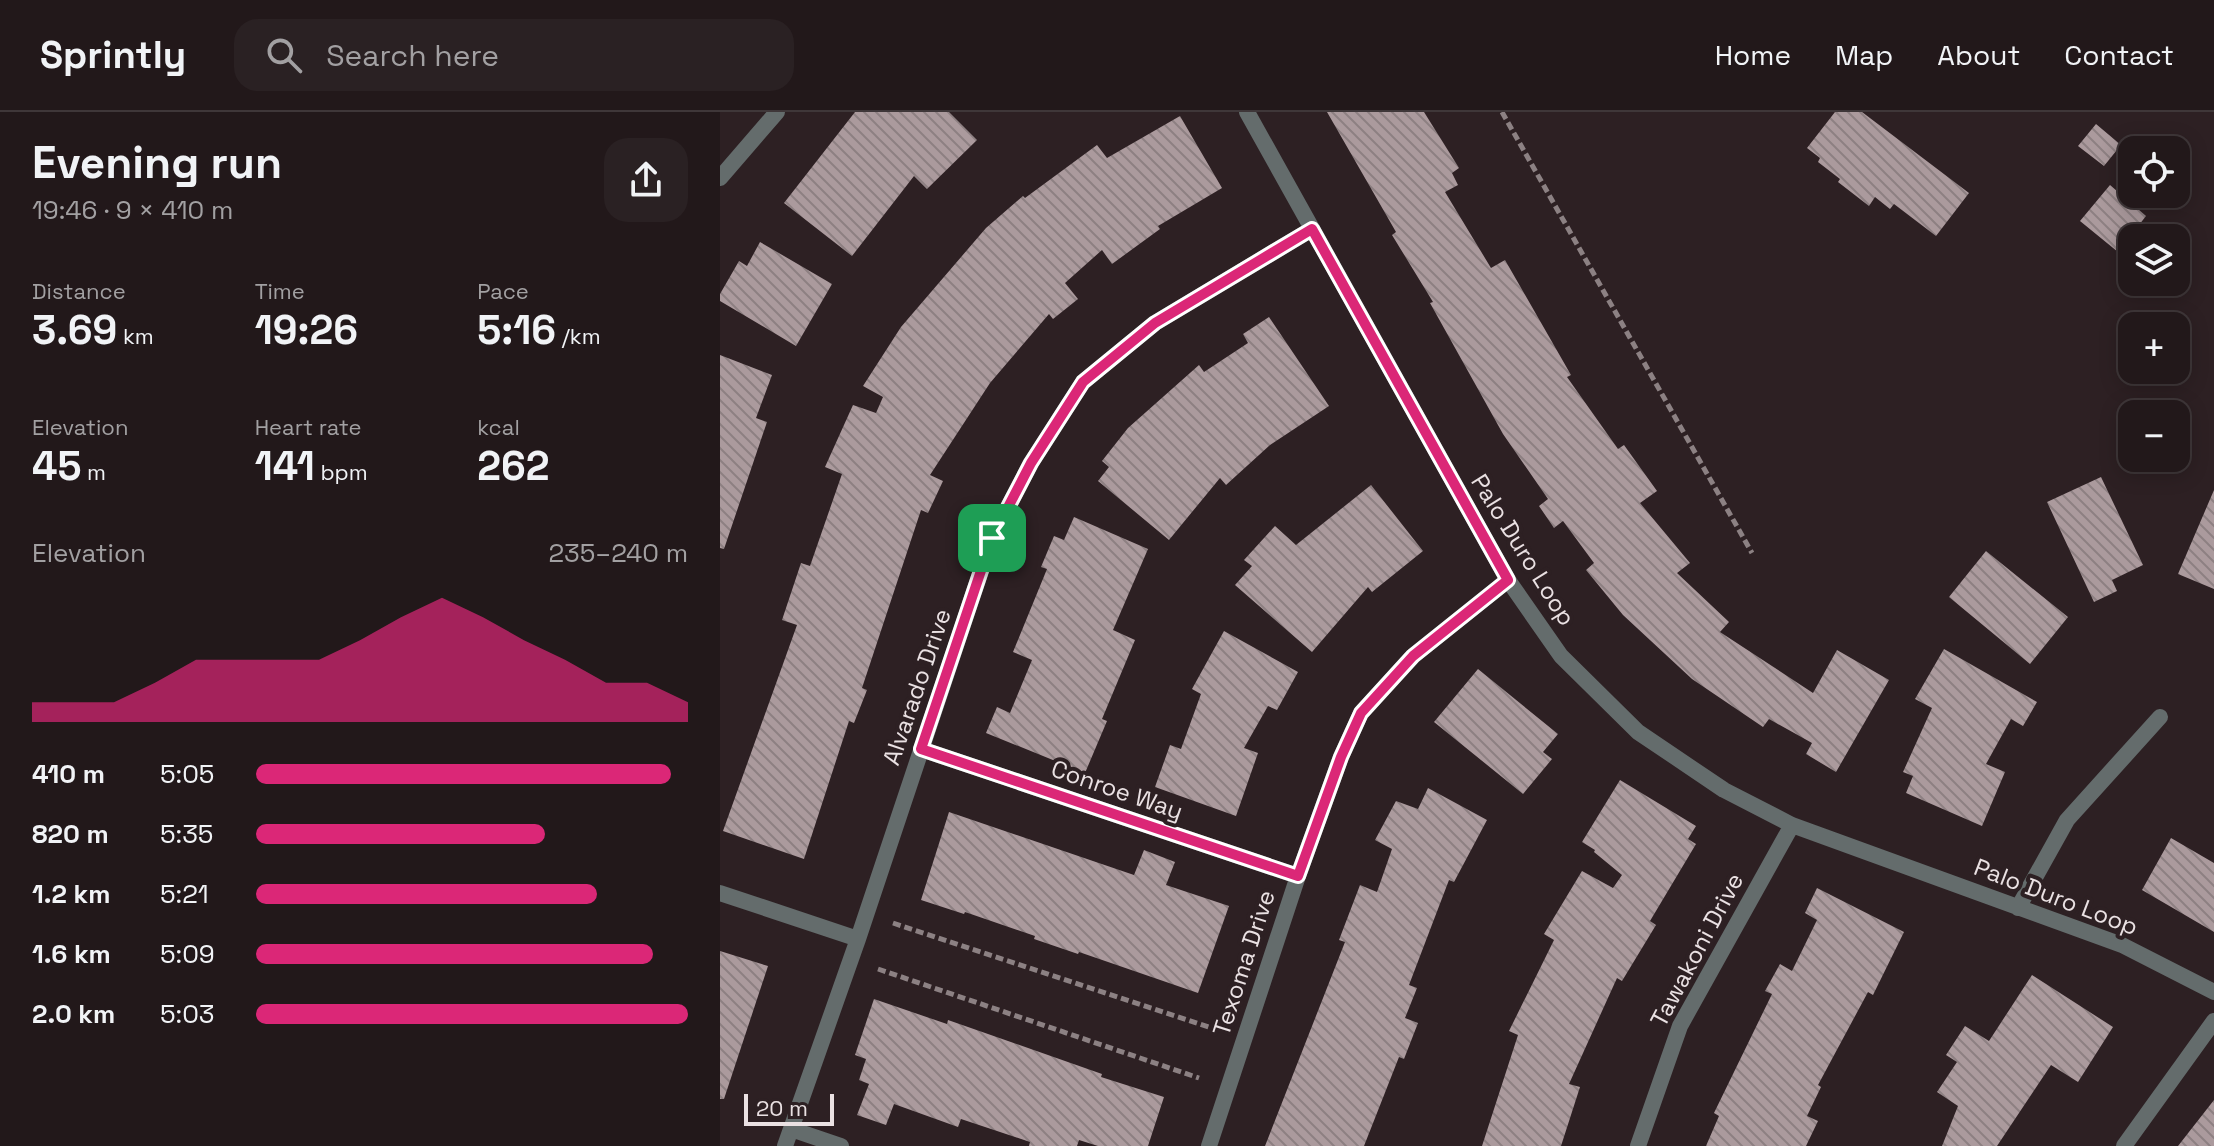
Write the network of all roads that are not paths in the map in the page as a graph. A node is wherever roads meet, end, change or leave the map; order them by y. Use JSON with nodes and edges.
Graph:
{"nodes":[{"id":1,"x":777,"y":112,"type":"edge"},
{"id":2,"x":1247,"y":112,"type":"edge"},
{"id":3,"x":720,"y":177,"type":"edge"},
{"id":4,"x":1312,"y":229,"type":"junction"},
{"id":5,"x":1508,"y":580,"type":"junction"},
{"id":6,"x":2160,"y":717,"type":"dead end"},
{"id":7,"x":921,"y":749,"type":"junction"},
{"id":8,"x":1792,"y":825,"type":"junction"},
{"id":9,"x":1298,"y":876,"type":"junction"},
{"id":10,"x":720,"y":893,"type":"edge"},
{"id":11,"x":2018,"y":908,"type":"junction"},
{"id":12,"x":858,"y":939,"type":"junction"},
{"id":13,"x":2214,"y":992,"type":"edge"},
{"id":14,"x":2214,"y":1021,"type":"edge"},
{"id":15,"x":791,"y":1129,"type":"junction"},
{"id":16,"x":785,"y":1146,"type":"edge"},
{"id":17,"x":841,"y":1146,"type":"edge"},
{"id":18,"x":1209,"y":1146,"type":"edge"},
{"id":19,"x":1638,"y":1146,"type":"edge"},
{"id":20,"x":2124,"y":1146,"type":"edge"}],
"edges":[{"from":1,"to":3,"type":"street"},
{"from":2,"to":4,"type":"street","name":"Palo Duro Loop"},
{"from":4,"to":5,"type":"street","name":"Palo Duro Loop"},
{"from":4,"to":7,"type":"street","name":"Alvarado Drive"},
{"from":5,"to":8,"type":"street","name":"Palo Duro Loop"},
{"from":5,"to":9,"type":"street","name":"Texoma Drive"},
{"from":6,"to":11,"type":"street"},
{"from":7,"to":9,"type":"street","name":"Conroe Way"},
{"from":7,"to":12,"type":"street","name":"Alvarado Drive"},
{"from":8,"to":11,"type":"street","name":"Palo Duro Loop"},
{"from":8,"to":19,"type":"street","name":"Tawakoni Drive"},
{"from":9,"to":18,"type":"street","name":"Texoma Drive"},
{"from":10,"to":12,"type":"street"},
{"from":11,"to":13,"type":"street","name":"Palo Duro Loop"},
{"from":12,"to":15,"type":"street","name":"Alvarado Drive"},
{"from":14,"to":20,"type":"street"},
{"from":15,"to":16,"type":"street","name":"Alvarado Drive"},
{"from":15,"to":17,"type":"street"}]}
